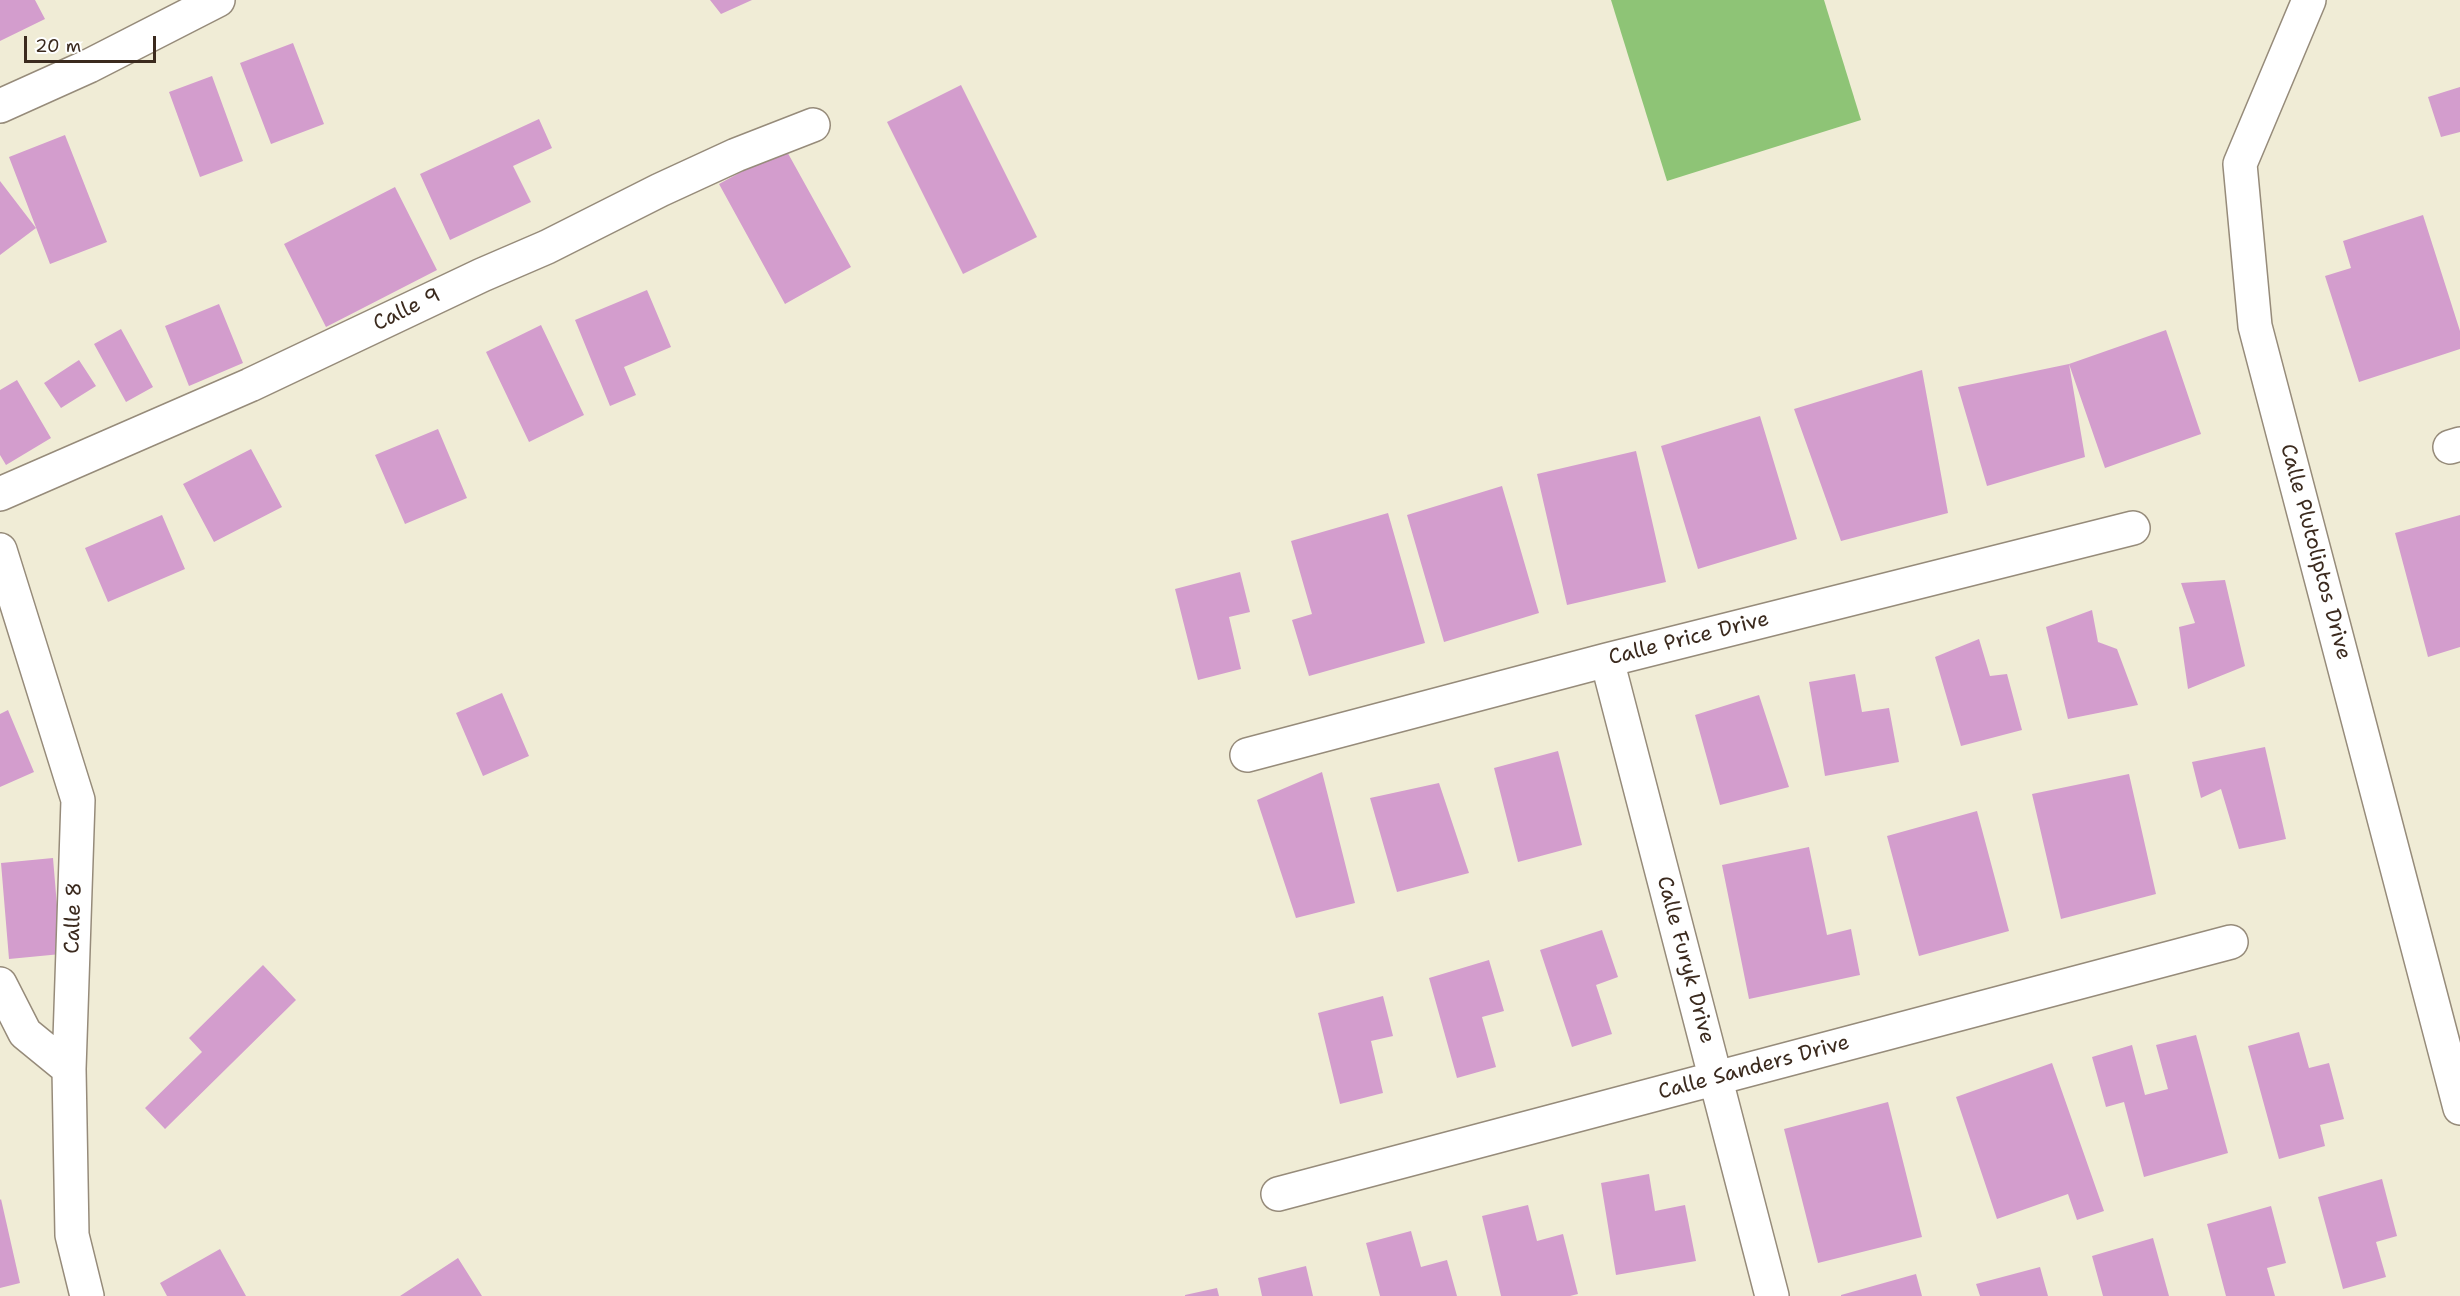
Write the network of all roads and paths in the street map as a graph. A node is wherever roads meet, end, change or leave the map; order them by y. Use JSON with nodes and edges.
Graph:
{"nodes":[{"id":1,"x":218,"y":0,"type":"edge"},
{"id":2,"x":2308,"y":0,"type":"edge"},
{"id":3,"x":0,"y":106,"type":"edge"},
{"id":4,"x":813,"y":125,"type":"dead end"},
{"id":5,"x":0,"y":494,"type":"edge"},
{"id":6,"x":2133,"y":528,"type":"dead end"},
{"id":7,"x":0,"y":550,"type":"edge"},
{"id":8,"x":1607,"y":660,"type":"junction"},
{"id":9,"x":1247,"y":755,"type":"dead end"},
{"id":10,"x":2231,"y":942,"type":"dead end"},
{"id":11,"x":0,"y":984,"type":"edge"},
{"id":12,"x":69,"y":1069,"type":"junction"},
{"id":13,"x":1716,"y":1078,"type":"junction"},
{"id":14,"x":2460,"y":1108,"type":"edge"},
{"id":15,"x":1278,"y":1194,"type":"dead end"},
{"id":16,"x":87,"y":1296,"type":"edge"},
{"id":17,"x":1772,"y":1296,"type":"edge"}],
"edges":[{"from":1,"to":3,"type":"street"},
{"from":2,"to":14,"type":"street","name":"Calle Plutoliptos Drive"},
{"from":4,"to":5,"type":"street","name":"Calle 9"},
{"from":6,"to":8,"type":"street","name":"Calle Price Drive"},
{"from":7,"to":12,"type":"street","name":"Calle 8"},
{"from":8,"to":9,"type":"street","name":"Calle Price Drive"},
{"from":8,"to":13,"type":"street","name":"Calle Furyk Drive"},
{"from":10,"to":13,"type":"street","name":"Calle Sanders Drive"},
{"from":11,"to":12,"type":"street"},
{"from":12,"to":16,"type":"street","name":"Calle 8"},
{"from":13,"to":15,"type":"street","name":"Calle Sanders Drive"},
{"from":13,"to":17,"type":"street","name":"Calle Furyk Drive"}]}
